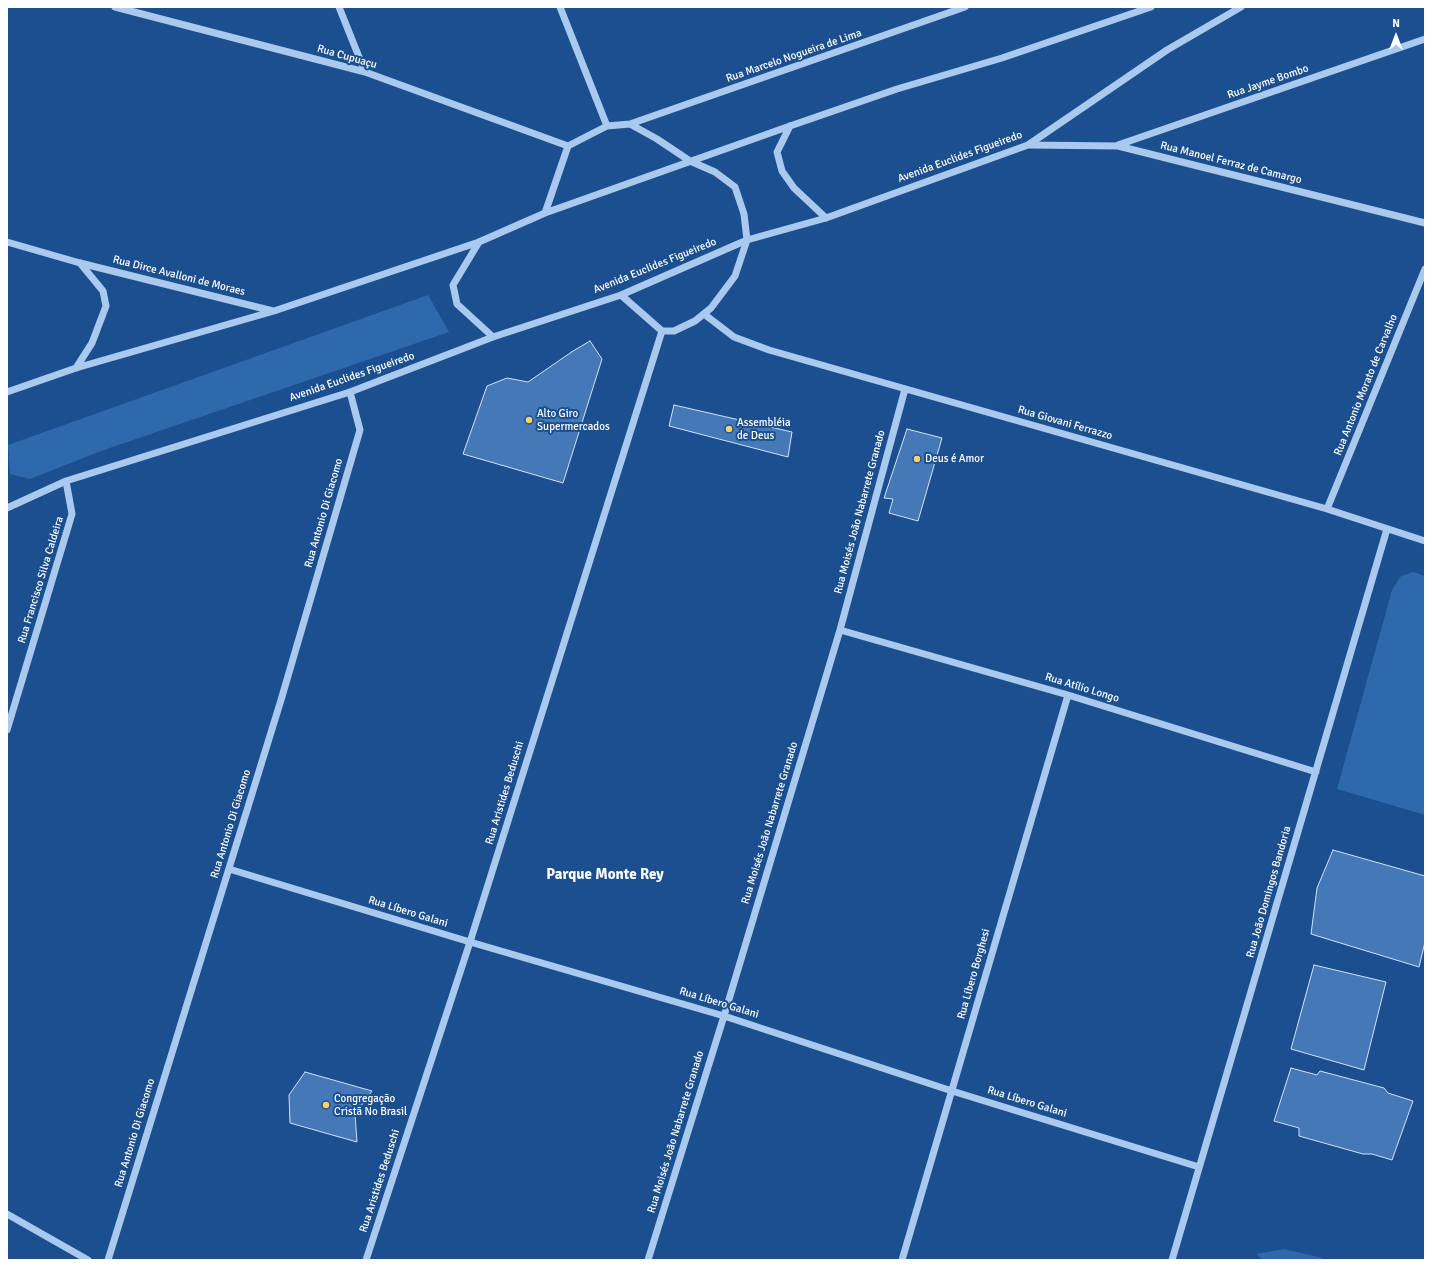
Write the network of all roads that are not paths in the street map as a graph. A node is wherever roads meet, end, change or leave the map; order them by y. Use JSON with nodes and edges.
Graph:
{"nodes":[{"id":1,"x":115,"y":7,"type":"edge"},
{"id":2,"x":339,"y":7,"type":"edge"},
{"id":3,"x":560,"y":7,"type":"edge"},
{"id":4,"x":965,"y":7,"type":"edge"},
{"id":5,"x":1151,"y":7,"type":"edge"},
{"id":6,"x":1240,"y":7,"type":"edge"},
{"id":7,"x":127,"y":8,"type":"edge"},
{"id":8,"x":1425,"y":39,"type":"edge"},
{"id":9,"x":364,"y":72,"type":"junction"},
{"id":10,"x":630,"y":124,"type":"junction"},
{"id":11,"x":607,"y":126,"type":"junction"},
{"id":12,"x":790,"y":126,"type":"junction"},
{"id":13,"x":1028,"y":145,"type":"junction"},
{"id":14,"x":568,"y":146,"type":"junction"},
{"id":15,"x":1118,"y":146,"type":"junction"},
{"id":16,"x":690,"y":161,"type":"junction"},
{"id":17,"x":545,"y":213,"type":"junction"},
{"id":18,"x":826,"y":218,"type":"junction"},
{"id":19,"x":1425,"y":223,"type":"edge"},
{"id":20,"x":747,"y":240,"type":"junction"},
{"id":21,"x":7,"y":242,"type":"edge"},
{"id":22,"x":479,"y":242,"type":"junction"},
{"id":23,"x":80,"y":263,"type":"junction"},
{"id":24,"x":1425,"y":269,"type":"edge"},
{"id":25,"x":621,"y":295,"type":"junction"},
{"id":26,"x":274,"y":311,"type":"junction"},
{"id":27,"x":704,"y":314,"type":"junction"},
{"id":28,"x":662,"y":331,"type":"junction"},
{"id":29,"x":492,"y":337,"type":"junction"},
{"id":30,"x":76,"y":368,"type":"junction"},
{"id":31,"x":905,"y":389,"type":"junction"},
{"id":32,"x":7,"y":392,"type":"edge"},
{"id":33,"x":350,"y":392,"type":"junction"},
{"id":34,"x":66,"y":481,"type":"junction"},
{"id":35,"x":8,"y":505,"type":"edge"},
{"id":36,"x":1327,"y":509,"type":"junction"},
{"id":37,"x":1387,"y":529,"type":"junction"},
{"id":38,"x":1425,"y":541,"type":"edge"},
{"id":39,"x":840,"y":630,"type":"junction"},
{"id":40,"x":1068,"y":695,"type":"junction"},
{"id":41,"x":7,"y":730,"type":"edge"},
{"id":42,"x":1316,"y":772,"type":"junction"},
{"id":43,"x":229,"y":869,"type":"junction"},
{"id":44,"x":470,"y":942,"type":"junction"},
{"id":45,"x":724,"y":1016,"type":"junction"},
{"id":46,"x":952,"y":1091,"type":"junction"},
{"id":47,"x":1199,"y":1167,"type":"junction"},
{"id":48,"x":7,"y":1214,"type":"edge"},
{"id":49,"x":88,"y":1260,"type":"edge"},
{"id":50,"x":108,"y":1260,"type":"edge"},
{"id":51,"x":366,"y":1260,"type":"edge"},
{"id":52,"x":648,"y":1260,"type":"edge"},
{"id":53,"x":902,"y":1260,"type":"edge"},
{"id":54,"x":1172,"y":1260,"type":"edge"}],
"edges":[{"from":1,"to":7,"type":"street","name":"Rua Cupuaçu"},
{"from":2,"to":9,"type":"street"},
{"from":3,"to":11,"type":"street"},
{"from":4,"to":10,"type":"street","name":"Rua Marcelo Nogueira de Lima"},
{"from":5,"to":12,"type":"street"},
{"from":6,"to":13,"type":"street","name":"Avenida Euclides Figueiredo"},
{"from":7,"to":9,"type":"street","name":"Rua Cupuaçu"},
{"from":8,"to":15,"type":"street","name":"Rua Jayme Bombo"},
{"from":9,"to":14,"type":"street","name":"Rua Cupuaçu"},
{"from":10,"to":11,"type":"street"},
{"from":10,"to":16,"type":"street"},
{"from":11,"to":14,"type":"street"},
{"from":12,"to":16,"type":"street"},
{"from":12,"to":18,"type":"street"},
{"from":13,"to":15,"type":"street","name":"Rua Manoel Ferraz de Camargo"},
{"from":13,"to":18,"type":"street","name":"Avenida Euclides Figueiredo"},
{"from":14,"to":17,"type":"street"},
{"from":15,"to":19,"type":"street","name":"Rua Manoel Ferraz de Camargo"},
{"from":16,"to":17,"type":"street"},
{"from":16,"to":20,"type":"street"},
{"from":17,"to":22,"type":"street"},
{"from":18,"to":20,"type":"street","name":"Avenida Euclides Figueiredo"},
{"from":20,"to":25,"type":"street","name":"Avenida Euclides Figueiredo"},
{"from":20,"to":27,"type":"street"},
{"from":21,"to":23,"type":"street","name":"Rua Dirce Avalloni de Moraes"},
{"from":22,"to":26,"type":"street"},
{"from":22,"to":29,"type":"street"},
{"from":23,"to":26,"type":"street","name":"Rua Dirce Avalloni de Moraes"},
{"from":23,"to":30,"type":"street"},
{"from":24,"to":36,"type":"street","name":"Rua Antonio Morato de Carvalho"},
{"from":25,"to":28,"type":"street"},
{"from":25,"to":29,"type":"street","name":"Avenida Euclides Figueiredo"},
{"from":26,"to":30,"type":"street"},
{"from":27,"to":28,"type":"street"},
{"from":27,"to":31,"type":"street","name":"Rua Giovani Ferrazzo"},
{"from":28,"to":44,"type":"street","name":"Rua Aristides Beduschi"},
{"from":29,"to":33,"type":"street","name":"Avenida Euclides Figueiredo"},
{"from":30,"to":32,"type":"street"},
{"from":31,"to":36,"type":"street","name":"Rua Giovani Ferrazzo"},
{"from":31,"to":39,"type":"street","name":"Rua Moisés João Nabarrete Granado"},
{"from":33,"to":34,"type":"street","name":"Avenida Euclides Figueiredo"},
{"from":33,"to":43,"type":"street","name":"Rua Antonio Di Giacomo"},
{"from":34,"to":35,"type":"street","name":"Avenida Euclides Figueiredo"},
{"from":34,"to":41,"type":"street","name":"Rua Francisco Silva Caldeira"},
{"from":36,"to":37,"type":"street","name":"Rua Giovani Ferrazzo"},
{"from":37,"to":38,"type":"street","name":"Rua Giovani Ferrazzo"},
{"from":37,"to":42,"type":"street","name":"Rua João Domingos Bandoria"},
{"from":39,"to":40,"type":"street","name":"Rua Atílio Longo"},
{"from":39,"to":45,"type":"street","name":"Rua Moisés João Nabarrete Granado"},
{"from":40,"to":42,"type":"street","name":"Rua Atílio Longo"},
{"from":40,"to":46,"type":"street","name":"Rua Líbero Borghesi"},
{"from":42,"to":47,"type":"street","name":"Rua João Domingos Bandoria"},
{"from":43,"to":44,"type":"street","name":"Rua Líbero Galani"},
{"from":43,"to":50,"type":"street","name":"Rua Antonio Di Giacomo"},
{"from":44,"to":45,"type":"street","name":"Rua Líbero Galani"},
{"from":44,"to":51,"type":"street","name":"Rua Aristides Beduschi"},
{"from":45,"to":46,"type":"street","name":"Rua Líbero Galani"},
{"from":45,"to":52,"type":"street","name":"Rua Moisés João Nabarrete Granado"},
{"from":46,"to":47,"type":"street","name":"Rua Líbero Galani"},
{"from":46,"to":53,"type":"street","name":"Rua Líbero Borghesi"},
{"from":47,"to":54,"type":"street","name":"Rua João Domingos Bandoria"},
{"from":48,"to":49,"type":"street"}]}
